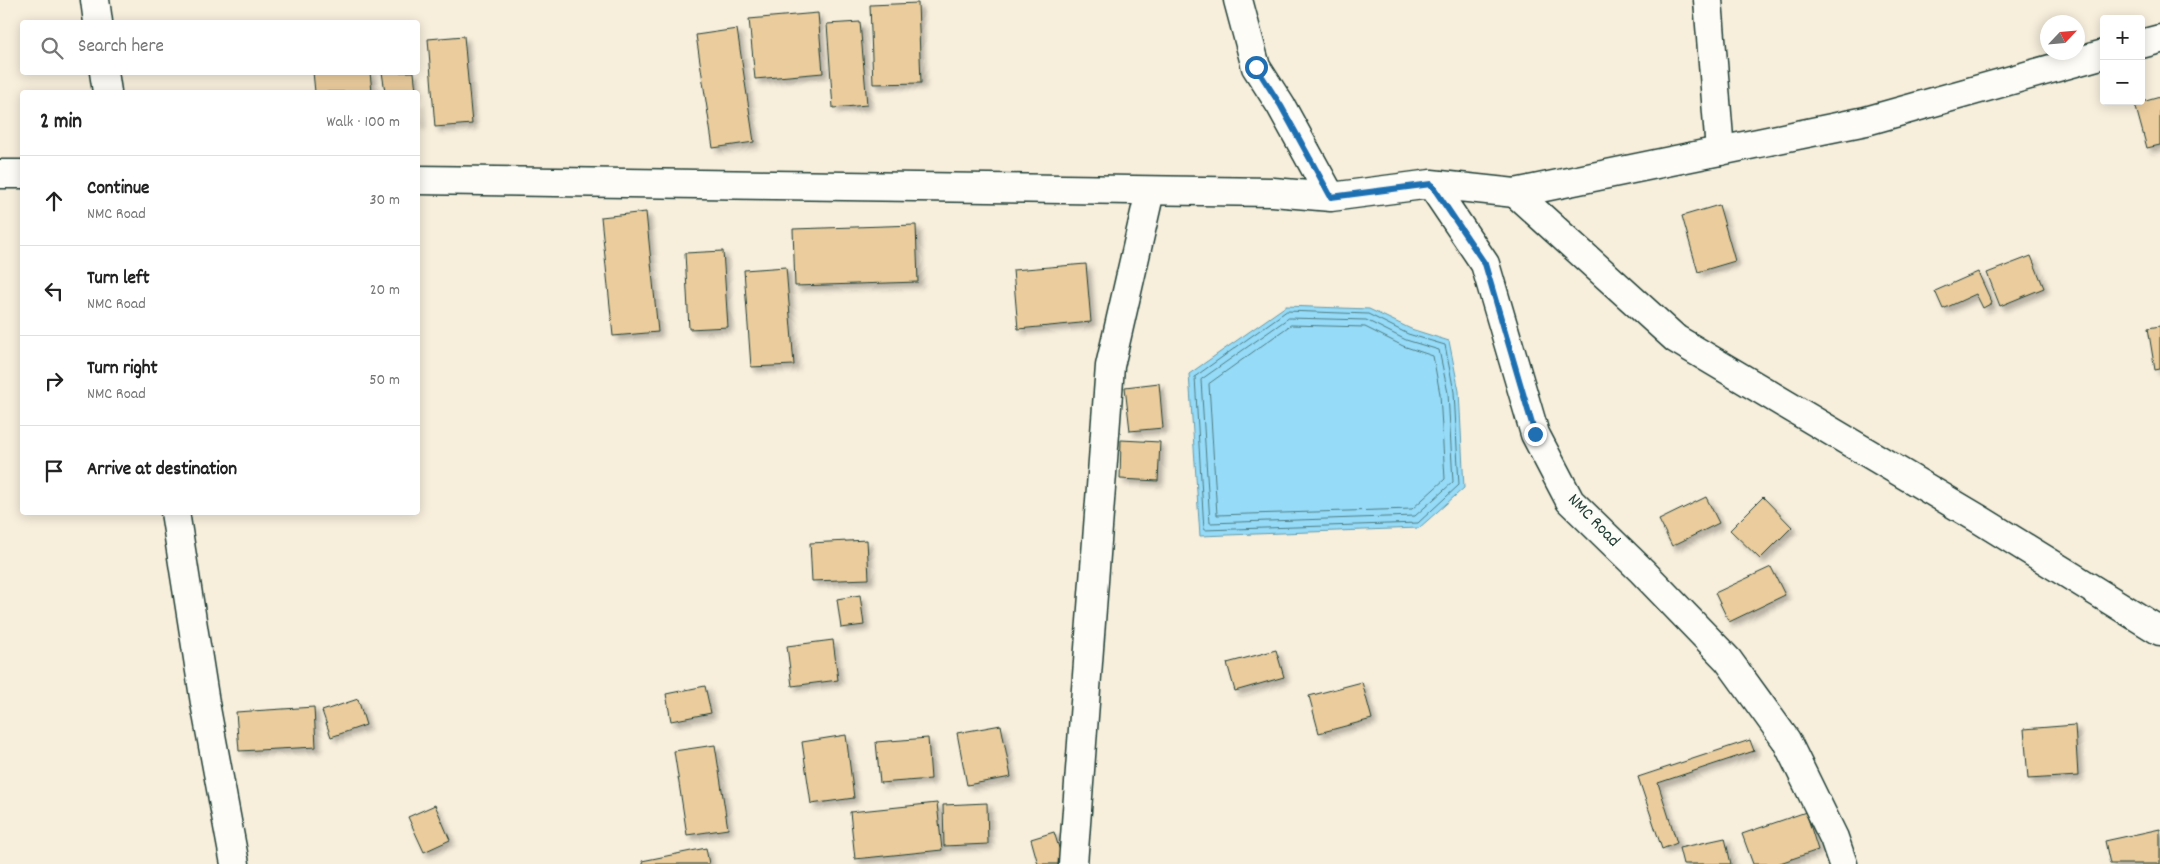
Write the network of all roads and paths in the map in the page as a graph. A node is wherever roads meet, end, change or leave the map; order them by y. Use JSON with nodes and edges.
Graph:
{"nodes":[{"id":1,"x":95,"y":0,"type":"edge"},
{"id":2,"x":1238,"y":0,"type":"edge"},
{"id":3,"x":1708,"y":0,"type":"edge"},
{"id":4,"x":98,"y":20,"type":"edge"},
{"id":5,"x":2160,"y":39,"type":"edge"},
{"id":6,"x":2145,"y":43,"type":"edge"},
{"id":7,"x":2100,"y":55,"type":"edge"},
{"id":8,"x":104,"y":75,"type":"edge"},
{"id":9,"x":107,"y":90,"type":"edge"},
{"id":10,"x":1720,"y":151,"type":"junction"},
{"id":11,"x":0,"y":174,"type":"edge"},
{"id":12,"x":20,"y":174,"type":"edge"},
{"id":13,"x":420,"y":180,"type":"edge"},
{"id":14,"x":1431,"y":184,"type":"junction"},
{"id":15,"x":1150,"y":191,"type":"junction"},
{"id":16,"x":1515,"y":193,"type":"junction"},
{"id":17,"x":1331,"y":197,"type":"junction"},
{"id":18,"x":175,"y":515,"type":"edge"},
{"id":19,"x":2160,"y":631,"type":"edge"},
{"id":20,"x":235,"y":864,"type":"edge"},
{"id":21,"x":1074,"y":864,"type":"edge"},
{"id":22,"x":1843,"y":864,"type":"edge"}],
"edges":[{"from":1,"to":4,"type":"street"},
{"from":2,"to":17,"type":"street"},
{"from":3,"to":10,"type":"street"},
{"from":5,"to":6,"type":"street"},
{"from":7,"to":10,"type":"street"},
{"from":8,"to":9,"type":"street"},
{"from":10,"to":16,"type":"street"},
{"from":11,"to":12,"type":"street"},
{"from":13,"to":15,"type":"street"},
{"from":14,"to":16,"type":"street"},
{"from":14,"to":17,"type":"street"},
{"from":14,"to":22,"type":"street","name":"NMC Road"},
{"from":15,"to":17,"type":"street"},
{"from":15,"to":21,"type":"street"},
{"from":16,"to":19,"type":"street"},
{"from":18,"to":20,"type":"street"}]}
